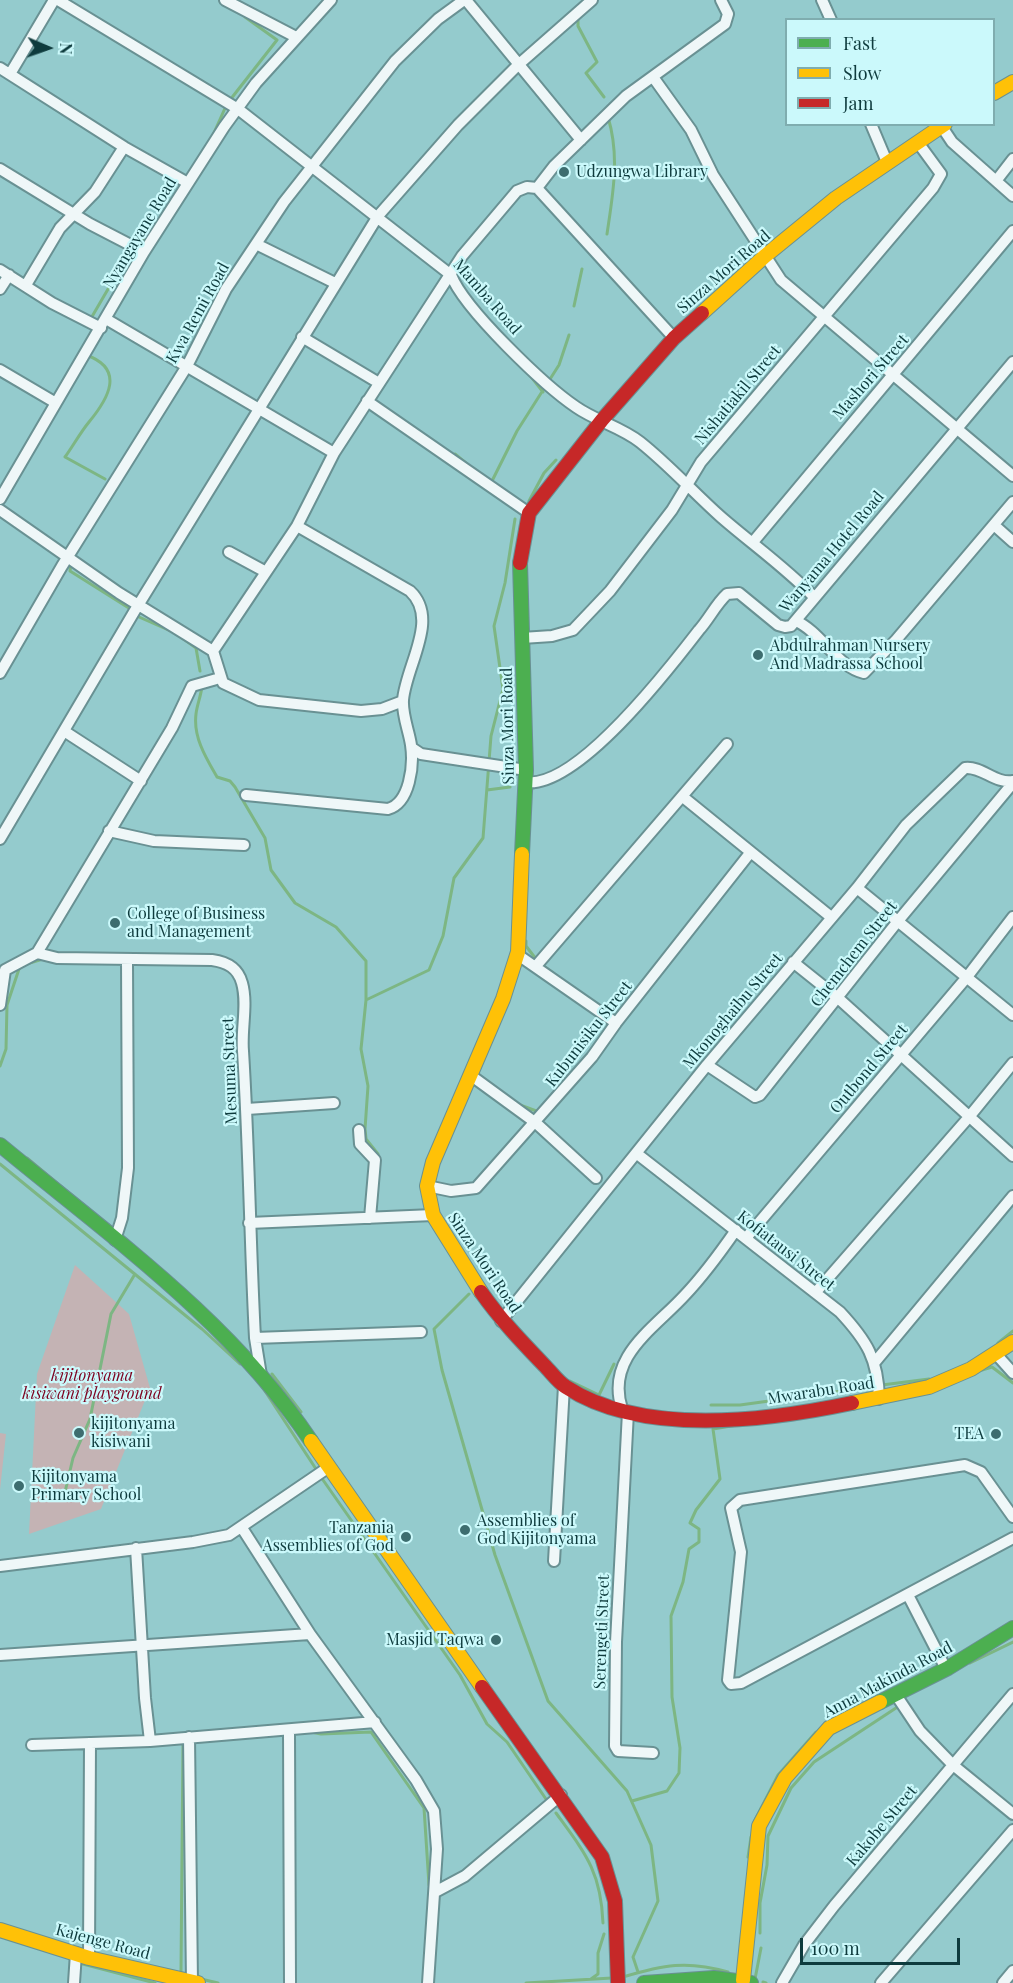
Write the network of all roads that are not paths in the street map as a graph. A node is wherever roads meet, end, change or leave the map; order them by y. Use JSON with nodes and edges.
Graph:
{"nodes":[{"id":1,"x":56,"y":0,"type":"edge"},
{"id":2,"x":225,"y":0,"type":"edge"},
{"id":3,"x":331,"y":0,"type":"edge"},
{"id":4,"x":465,"y":0,"type":"edge"},
{"id":5,"x":592,"y":0,"type":"edge"},
{"id":6,"x":721,"y":0,"type":"edge"},
{"id":7,"x":822,"y":0,"type":"edge"},
{"id":8,"x":830,"y":18,"type":"edge"},
{"id":9,"x":296,"y":37,"type":"junction"},
{"id":10,"x":518,"y":64,"type":"junction"},
{"id":11,"x":5,"y":71,"type":"edge"},
{"id":12,"x":653,"y":77,"type":"junction"},
{"id":13,"x":1013,"y":82,"type":"edge"},
{"id":14,"x":995,"y":92,"type":"edge"},
{"id":15,"x":238,"y":109,"type":"junction"},
{"id":16,"x":872,"y":126,"type":"edge"},
{"id":17,"x":944,"y":126,"type":"edge"},
{"id":18,"x":581,"y":140,"type":"junction"},
{"id":19,"x":919,"y":144,"type":"junction"},
{"id":20,"x":124,"y":147,"type":"junction"},
{"id":21,"x":1013,"y":159,"type":"edge"},
{"id":22,"x":887,"y":162,"type":"junction"},
{"id":23,"x":311,"y":165,"type":"junction"},
{"id":24,"x":0,"y":169,"type":"edge"},
{"id":25,"x":996,"y":181,"type":"junction"},
{"id":26,"x":188,"y":183,"type":"junction"},
{"id":27,"x":537,"y":188,"type":"junction"},
{"id":28,"x":1013,"y":196,"type":"edge"},
{"id":29,"x":74,"y":213,"type":"junction"},
{"id":30,"x":378,"y":216,"type":"junction"},
{"id":31,"x":1013,"y":231,"type":"edge"},
{"id":32,"x":256,"y":244,"type":"junction"},
{"id":33,"x":144,"y":252,"type":"junction"},
{"id":34,"x":765,"y":256,"type":"junction"},
{"id":35,"x":4,"y":273,"type":"edge"},
{"id":36,"x":451,"y":275,"type":"junction"},
{"id":37,"x":335,"y":283,"type":"junction"},
{"id":38,"x":26,"y":285,"type":"junction"},
{"id":39,"x":0,"y":289,"type":"edge"},
{"id":40,"x":824,"y":317,"type":"junction"},
{"id":41,"x":104,"y":324,"type":"junction"},
{"id":42,"x":302,"y":337,"type":"junction"},
{"id":43,"x":674,"y":338,"type":"junction"},
{"id":44,"x":1013,"y":362,"type":"edge"},
{"id":45,"x":187,"y":366,"type":"junction"},
{"id":46,"x":0,"y":370,"type":"edge"},
{"id":47,"x":893,"y":374,"type":"junction"},
{"id":48,"x":379,"y":383,"type":"junction"},
{"id":49,"x":367,"y":401,"type":"junction"},
{"id":50,"x":56,"y":403,"type":"junction"},
{"id":51,"x":258,"y":409,"type":"junction"},
{"id":52,"x":602,"y":420,"type":"junction"},
{"id":53,"x":956,"y":428,"type":"junction"},
{"id":54,"x":333,"y":453,"type":"junction"},
{"id":55,"x":1013,"y":476,"type":"edge"},
{"id":56,"x":688,"y":484,"type":"junction"},
{"id":57,"x":0,"y":499,"type":"edge"},
{"id":58,"x":1013,"y":502,"type":"edge"},
{"id":59,"x":0,"y":510,"type":"edge"},
{"id":60,"x":529,"y":513,"type":"junction"},
{"id":61,"x":994,"y":525,"type":"junction"},
{"id":62,"x":297,"y":526,"type":"junction"},
{"id":63,"x":753,"y":542,"type":"junction"},
{"id":64,"x":1013,"y":542,"type":"edge"},
{"id":65,"x":229,"y":552,"type":"dead end"},
{"id":66,"x":68,"y":558,"type":"junction"},
{"id":67,"x":266,"y":572,"type":"junction"},
{"id":68,"x":814,"y":597,"type":"junction"},
{"id":69,"x":139,"y":606,"type":"junction"},
{"id":70,"x":796,"y":621,"type":"junction"},
{"id":71,"x":522,"y":638,"type":"junction"},
{"id":72,"x":213,"y":651,"type":"junction"},
{"id":73,"x":0,"y":673,"type":"edge"},
{"id":74,"x":220,"y":678,"type":"junction"},
{"id":75,"x":403,"y":700,"type":"junction"},
{"id":76,"x":64,"y":731,"type":"junction"},
{"id":77,"x":727,"y":744,"type":"dead end"},
{"id":78,"x":412,"y":748,"type":"junction"},
{"id":79,"x":526,"y":776,"type":"junction"},
{"id":80,"x":141,"y":781,"type":"junction"},
{"id":81,"x":1013,"y":782,"type":"edge"},
{"id":82,"x":246,"y":795,"type":"dead end"},
{"id":83,"x":683,"y":797,"type":"junction"},
{"id":84,"x":109,"y":831,"type":"junction"},
{"id":85,"x":0,"y":839,"type":"edge"},
{"id":86,"x":244,"y":845,"type":"dead end"},
{"id":87,"x":750,"y":853,"type":"junction"},
{"id":88,"x":857,"y":888,"type":"junction"},
{"id":89,"x":831,"y":917,"type":"junction"},
{"id":90,"x":1013,"y":918,"type":"edge"},
{"id":91,"x":898,"y":921,"type":"junction"},
{"id":92,"x":518,"y":952,"type":"junction"},
{"id":93,"x":37,"y":953,"type":"junction"},
{"id":94,"x":128,"y":960,"type":"junction"},
{"id":95,"x":793,"y":962,"type":"junction"},
{"id":96,"x":536,"y":966,"type":"junction"},
{"id":97,"x":3,"y":968,"type":"edge"},
{"id":98,"x":967,"y":977,"type":"junction"},
{"id":99,"x":838,"y":998,"type":"junction"},
{"id":100,"x":0,"y":1005,"type":"edge"},
{"id":101,"x":1013,"y":1016,"type":"edge"},
{"id":102,"x":616,"y":1023,"type":"junction"},
{"id":103,"x":901,"y":1054,"type":"junction"},
{"id":104,"x":1013,"y":1063,"type":"edge"},
{"id":105,"x":707,"y":1065,"type":"junction"},
{"id":106,"x":469,"y":1077,"type":"junction"},
{"id":107,"x":334,"y":1103,"type":"dead end"},
{"id":108,"x":247,"y":1109,"type":"junction"},
{"id":109,"x":969,"y":1117,"type":"junction"},
{"id":110,"x":536,"y":1124,"type":"junction"},
{"id":111,"x":359,"y":1130,"type":"dead end"},
{"id":112,"x":0,"y":1145,"type":"edge"},
{"id":113,"x":636,"y":1153,"type":"junction"},
{"id":114,"x":1013,"y":1156,"type":"edge"},
{"id":115,"x":596,"y":1178,"type":"dead end"},
{"id":116,"x":428,"y":1186,"type":"junction"},
{"id":117,"x":1013,"y":1196,"type":"edge"},
{"id":118,"x":433,"y":1215,"type":"junction"},
{"id":119,"x":370,"y":1218,"type":"junction"},
{"id":120,"x":249,"y":1223,"type":"junction"},
{"id":121,"x":736,"y":1230,"type":"junction"},
{"id":122,"x":746,"y":1238,"type":"junction"},
{"id":123,"x":115,"y":1240,"type":"junction"},
{"id":124,"x":816,"y":1292,"type":"junction"},
{"id":125,"x":501,"y":1321,"type":"junction"},
{"id":126,"x":421,"y":1332,"type":"dead end"},
{"id":127,"x":255,"y":1338,"type":"junction"},
{"id":128,"x":1013,"y":1342,"type":"edge"},
{"id":129,"x":996,"y":1354,"type":"junction"},
{"id":130,"x":875,"y":1362,"type":"junction"},
{"id":131,"x":1013,"y":1373,"type":"edge"},
{"id":132,"x":261,"y":1375,"type":"junction"},
{"id":133,"x":564,"y":1386,"type":"junction"},
{"id":134,"x":879,"y":1399,"type":"junction"},
{"id":135,"x":625,"y":1411,"type":"junction"},
{"id":136,"x":329,"y":1467,"type":"junction"},
{"id":137,"x":1013,"y":1517,"type":"edge"},
{"id":138,"x":242,"y":1528,"type":"junction"},
{"id":139,"x":1013,"y":1538,"type":"edge"},
{"id":140,"x":136,"y":1548,"type":"junction"},
{"id":141,"x":554,"y":1561,"type":"dead end"},
{"id":142,"x":0,"y":1566,"type":"edge"},
{"id":143,"x":908,"y":1595,"type":"junction"},
{"id":144,"x":1013,"y":1628,"type":"edge"},
{"id":145,"x":310,"y":1634,"type":"junction"},
{"id":146,"x":141,"y":1644,"type":"junction"},
{"id":147,"x":0,"y":1655,"type":"edge"},
{"id":148,"x":948,"y":1668,"type":"junction"},
{"id":149,"x":1013,"y":1694,"type":"edge"},
{"id":150,"x":896,"y":1695,"type":"junction"},
{"id":151,"x":375,"y":1722,"type":"junction"},
{"id":152,"x":289,"y":1731,"type":"junction"},
{"id":153,"x":189,"y":1737,"type":"junction"},
{"id":154,"x":150,"y":1741,"type":"junction"},
{"id":155,"x":90,"y":1743,"type":"junction"},
{"id":156,"x":32,"y":1746,"type":"dead end"},
{"id":157,"x":653,"y":1753,"type":"dead end"},
{"id":158,"x":953,"y":1765,"type":"junction"},
{"id":159,"x":561,"y":1795,"type":"junction"},
{"id":160,"x":1013,"y":1814,"type":"edge"},
{"id":161,"x":1013,"y":1830,"type":"edge"},
{"id":162,"x":435,"y":1892,"type":"junction"},
{"id":163,"x":0,"y":1930,"type":"edge"},
{"id":164,"x":76,"y":1953,"type":"junction"},
{"id":165,"x":89,"y":1958,"type":"junction"},
{"id":166,"x":1013,"y":1971,"type":"edge"},
{"id":167,"x":746,"y":1978,"type":"edge"},
{"id":168,"x":168,"y":1980,"type":"edge"},
{"id":169,"x":195,"y":1982,"type":"edge"},
{"id":170,"x":74,"y":1983,"type":"edge"},
{"id":171,"x":290,"y":1983,"type":"edge"},
{"id":172,"x":428,"y":1983,"type":"edge"},
{"id":173,"x":618,"y":1983,"type":"edge"},
{"id":174,"x":644,"y":1983,"type":"edge"},
{"id":175,"x":782,"y":1983,"type":"edge"},
{"id":176,"x":881,"y":1983,"type":"edge"},
{"id":177,"x":1003,"y":1983,"type":"edge"}],
"edges":[{"from":1,"to":11,"type":"street"},
{"from":1,"to":15,"type":"street","name":"Mamba Road"},
{"from":2,"to":9,"type":"street"},
{"from":3,"to":9,"type":"street","name":"Nyangayane Road"},
{"from":4,"to":10,"type":"street"},
{"from":4,"to":23,"type":"street","name":"Kwa Remi Road"},
{"from":5,"to":10,"type":"street"},
{"from":6,"to":12,"type":"street"},
{"from":7,"to":8,"type":"street"},
{"from":9,"to":15,"type":"street","name":"Nyangayane Road"},
{"from":10,"to":18,"type":"street"},
{"from":10,"to":30,"type":"street"},
{"from":11,"to":20,"type":"street"},
{"from":12,"to":18,"type":"street"},
{"from":12,"to":34,"type":"street"},
{"from":13,"to":14,"type":"street"},
{"from":15,"to":23,"type":"street","name":"Mamba Road"},
{"from":15,"to":26,"type":"street","name":"Nyangayane Road"},
{"from":16,"to":22,"type":"street"},
{"from":17,"to":19,"type":"street","name":"Sinza Mori Road"},
{"from":17,"to":25,"type":"street"},
{"from":18,"to":27,"type":"street"},
{"from":19,"to":22,"type":"street","name":"Sinza Mori Road"},
{"from":19,"to":40,"type":"street","name":"Nishatiakil Street"},
{"from":20,"to":26,"type":"street"},
{"from":20,"to":29,"type":"street"},
{"from":21,"to":25,"type":"street"},
{"from":22,"to":34,"type":"street","name":"Sinza Mori Road"},
{"from":23,"to":30,"type":"street","name":"Mamba Road"},
{"from":23,"to":32,"type":"street","name":"Kwa Remi Road"},
{"from":24,"to":29,"type":"street"},
{"from":25,"to":28,"type":"street"},
{"from":26,"to":33,"type":"street","name":"Nyangayane Road"},
{"from":27,"to":36,"type":"street"},
{"from":27,"to":43,"type":"street"},
{"from":29,"to":33,"type":"street"},
{"from":29,"to":38,"type":"street"},
{"from":30,"to":36,"type":"street","name":"Mamba Road"},
{"from":30,"to":37,"type":"street"},
{"from":31,"to":47,"type":"street","name":"Mashori Street"},
{"from":32,"to":37,"type":"street"},
{"from":32,"to":45,"type":"street","name":"Kwa Remi Road"},
{"from":33,"to":41,"type":"street","name":"Nyangayane Road"},
{"from":34,"to":40,"type":"street"},
{"from":34,"to":43,"type":"street","name":"Sinza Mori Road"},
{"from":35,"to":38,"type":"street"},
{"from":35,"to":39,"type":"street"},
{"from":36,"to":48,"type":"street"},
{"from":36,"to":52,"type":"street","name":"Mamba Road"},
{"from":37,"to":42,"type":"street"},
{"from":38,"to":41,"type":"street"},
{"from":40,"to":47,"type":"street"},
{"from":40,"to":56,"type":"street","name":"Nishatiakil Street"},
{"from":41,"to":45,"type":"street"},
{"from":41,"to":50,"type":"street","name":"Nyangayane Road"},
{"from":42,"to":48,"type":"street"},
{"from":42,"to":51,"type":"street"},
{"from":43,"to":52,"type":"street","name":"Sinza Mori Road"},
{"from":44,"to":53,"type":"street","name":"Wanyama Hotel Road"},
{"from":45,"to":51,"type":"street"},
{"from":45,"to":66,"type":"street","name":"Kwa Remi Road"},
{"from":46,"to":50,"type":"street"},
{"from":47,"to":53,"type":"street"},
{"from":47,"to":63,"type":"street","name":"Mashori Street"},
{"from":48,"to":49,"type":"street"},
{"from":49,"to":54,"type":"street"},
{"from":49,"to":60,"type":"street"},
{"from":50,"to":57,"type":"street","name":"Nyangayane Road"},
{"from":51,"to":54,"type":"street"},
{"from":51,"to":69,"type":"street"},
{"from":52,"to":56,"type":"street","name":"Mamba Road"},
{"from":52,"to":60,"type":"street","name":"Sinza Mori Road"},
{"from":53,"to":55,"type":"street"},
{"from":53,"to":68,"type":"street","name":"Wanyama Hotel Road"},
{"from":54,"to":62,"type":"street"},
{"from":56,"to":63,"type":"street","name":"Mamba Road"},
{"from":56,"to":71,"type":"street","name":"Nishatiakil Street"},
{"from":58,"to":61,"type":"street"},
{"from":59,"to":66,"type":"street"},
{"from":60,"to":71,"type":"street","name":"Sinza Mori Road"},
{"from":61,"to":64,"type":"street"},
{"from":61,"to":70,"type":"street"},
{"from":62,"to":67,"type":"street"},
{"from":62,"to":75,"type":"street"},
{"from":63,"to":68,"type":"street","name":"Mamba Road"},
{"from":65,"to":67,"type":"street"},
{"from":66,"to":69,"type":"street"},
{"from":66,"to":73,"type":"street","name":"Kwa Remi Road"},
{"from":67,"to":72,"type":"street"},
{"from":68,"to":70,"type":"street","name":"Wanyama Hotel Road"},
{"from":69,"to":72,"type":"street"},
{"from":69,"to":76,"type":"street"},
{"from":70,"to":79,"type":"street","name":"Wanyama Hotel Road"},
{"from":71,"to":79,"type":"street","name":"Sinza Mori Road"},
{"from":72,"to":74,"type":"street"},
{"from":74,"to":75,"type":"street"},
{"from":74,"to":80,"type":"street"},
{"from":75,"to":78,"type":"street"},
{"from":76,"to":80,"type":"street"},
{"from":76,"to":85,"type":"street"},
{"from":77,"to":83,"type":"street"},
{"from":78,"to":79,"type":"street"},
{"from":78,"to":82,"type":"street"},
{"from":79,"to":92,"type":"street","name":"Sinza Mori Road"},
{"from":80,"to":84,"type":"street"},
{"from":81,"to":88,"type":"street","name":"Mkonoghaibu Street"},
{"from":81,"to":91,"type":"street","name":"Chemchem Street"},
{"from":83,"to":87,"type":"street"},
{"from":83,"to":96,"type":"street"},
{"from":84,"to":86,"type":"street"},
{"from":84,"to":93,"type":"street"},
{"from":87,"to":89,"type":"street"},
{"from":87,"to":102,"type":"street","name":"Kubunisiku Street"},
{"from":88,"to":89,"type":"street","name":"Mkonoghaibu Street"},
{"from":88,"to":91,"type":"street"},
{"from":89,"to":95,"type":"street","name":"Mkonoghaibu Street"},
{"from":90,"to":98,"type":"street","name":"Outbond Street"},
{"from":91,"to":98,"type":"street"},
{"from":91,"to":99,"type":"street","name":"Chemchem Street"},
{"from":92,"to":96,"type":"street"},
{"from":92,"to":106,"type":"street","name":"Sinza Mori Road"},
{"from":93,"to":94,"type":"street","name":"Mesuma Street"},
{"from":93,"to":97,"type":"street"},
{"from":94,"to":108,"type":"street","name":"Mesuma Street"},
{"from":94,"to":123,"type":"street"},
{"from":95,"to":99,"type":"street"},
{"from":95,"to":105,"type":"street","name":"Mkonoghaibu Street"},
{"from":96,"to":102,"type":"street"},
{"from":97,"to":100,"type":"street"},
{"from":98,"to":101,"type":"street"},
{"from":98,"to":103,"type":"street","name":"Outbond Street"},
{"from":99,"to":103,"type":"street"},
{"from":99,"to":105,"type":"street","name":"Chemchem Street"},
{"from":102,"to":110,"type":"street","name":"Kubunisiku Street"},
{"from":103,"to":109,"type":"street"},
{"from":103,"to":122,"type":"street","name":"Outbond Street"},
{"from":104,"to":109,"type":"street"},
{"from":105,"to":113,"type":"street","name":"Mkonoghaibu Street"},
{"from":106,"to":110,"type":"street"},
{"from":106,"to":116,"type":"street","name":"Sinza Mori Road"},
{"from":107,"to":108,"type":"street"},
{"from":108,"to":120,"type":"street","name":"Mesuma Street"},
{"from":109,"to":114,"type":"street"},
{"from":109,"to":124,"type":"street"},
{"from":110,"to":115,"type":"street"},
{"from":110,"to":116,"type":"street","name":"Kubunisiku Street"},
{"from":111,"to":119,"type":"street"},
{"from":112,"to":123,"type":"street"},
{"from":113,"to":121,"type":"street","name":"Kofiatausi Street"},
{"from":113,"to":125,"type":"street","name":"Mkonoghaibu Street"},
{"from":116,"to":118,"type":"street","name":"Sinza Mori Road"},
{"from":117,"to":130,"type":"street"},
{"from":118,"to":119,"type":"street"},
{"from":118,"to":125,"type":"street","name":"Sinza Mori Road"},
{"from":119,"to":120,"type":"street"},
{"from":120,"to":127,"type":"street","name":"Mesuma Street"},
{"from":121,"to":122,"type":"street","name":"Kofiatausi Street"},
{"from":121,"to":135,"type":"street","name":"Serengeti Street"},
{"from":122,"to":124,"type":"street","name":"Kofiatausi Street"},
{"from":123,"to":132,"type":"street"},
{"from":124,"to":130,"type":"street","name":"Kofiatausi Street"},
{"from":125,"to":133,"type":"street","name":"Sinza Mori Road"},
{"from":126,"to":127,"type":"street"},
{"from":127,"to":132,"type":"street","name":"Mesuma Street"},
{"from":128,"to":129,"type":"street","name":"Mwarabu Road"},
{"from":129,"to":131,"type":"street"},
{"from":129,"to":134,"type":"street","name":"Mwarabu Road"},
{"from":130,"to":134,"type":"street","name":"Kofiatausi Street"},
{"from":132,"to":136,"type":"street"},
{"from":133,"to":135,"type":"street","name":"Sinza Mori Road"},
{"from":133,"to":141,"type":"street"},
{"from":134,"to":135,"type":"street","name":"Mwarabu Road"},
{"from":135,"to":157,"type":"street","name":"Serengeti Street"},
{"from":136,"to":138,"type":"street"},
{"from":136,"to":159,"type":"street"},
{"from":137,"to":143,"type":"street"},
{"from":138,"to":140,"type":"street"},
{"from":138,"to":145,"type":"street"},
{"from":139,"to":143,"type":"street"},
{"from":140,"to":142,"type":"street"},
{"from":140,"to":146,"type":"street"},
{"from":143,"to":148,"type":"street"},
{"from":144,"to":148,"type":"street","name":"Anna Makinda Road"},
{"from":145,"to":146,"type":"street"},
{"from":145,"to":151,"type":"street"},
{"from":146,"to":147,"type":"street"},
{"from":146,"to":154,"type":"street"},
{"from":148,"to":150,"type":"street","name":"Anna Makinda Road"},
{"from":149,"to":158,"type":"street","name":"Kakobe Street"},
{"from":150,"to":158,"type":"street"},
{"from":150,"to":167,"type":"street","name":"Anna Makinda Road"},
{"from":151,"to":152,"type":"street"},
{"from":151,"to":162,"type":"street"},
{"from":152,"to":153,"type":"street"},
{"from":152,"to":171,"type":"street"},
{"from":153,"to":154,"type":"street"},
{"from":153,"to":169,"type":"street"},
{"from":154,"to":155,"type":"street"},
{"from":155,"to":156,"type":"street"},
{"from":155,"to":165,"type":"street"},
{"from":158,"to":160,"type":"street"},
{"from":158,"to":175,"type":"street","name":"Kakobe Street"},
{"from":159,"to":162,"type":"street"},
{"from":159,"to":173,"type":"street"},
{"from":161,"to":176,"type":"street"},
{"from":162,"to":172,"type":"street"},
{"from":163,"to":164,"type":"street","name":"Kajenge Road"},
{"from":164,"to":165,"type":"street","name":"Kajenge Road"},
{"from":164,"to":170,"type":"street"},
{"from":165,"to":168,"type":"street","name":"Kajenge Road"},
{"from":166,"to":177,"type":"street"},
{"from":167,"to":174,"type":"street"},
{"from":168,"to":169,"type":"street","name":"Kajenge Road"}]}
